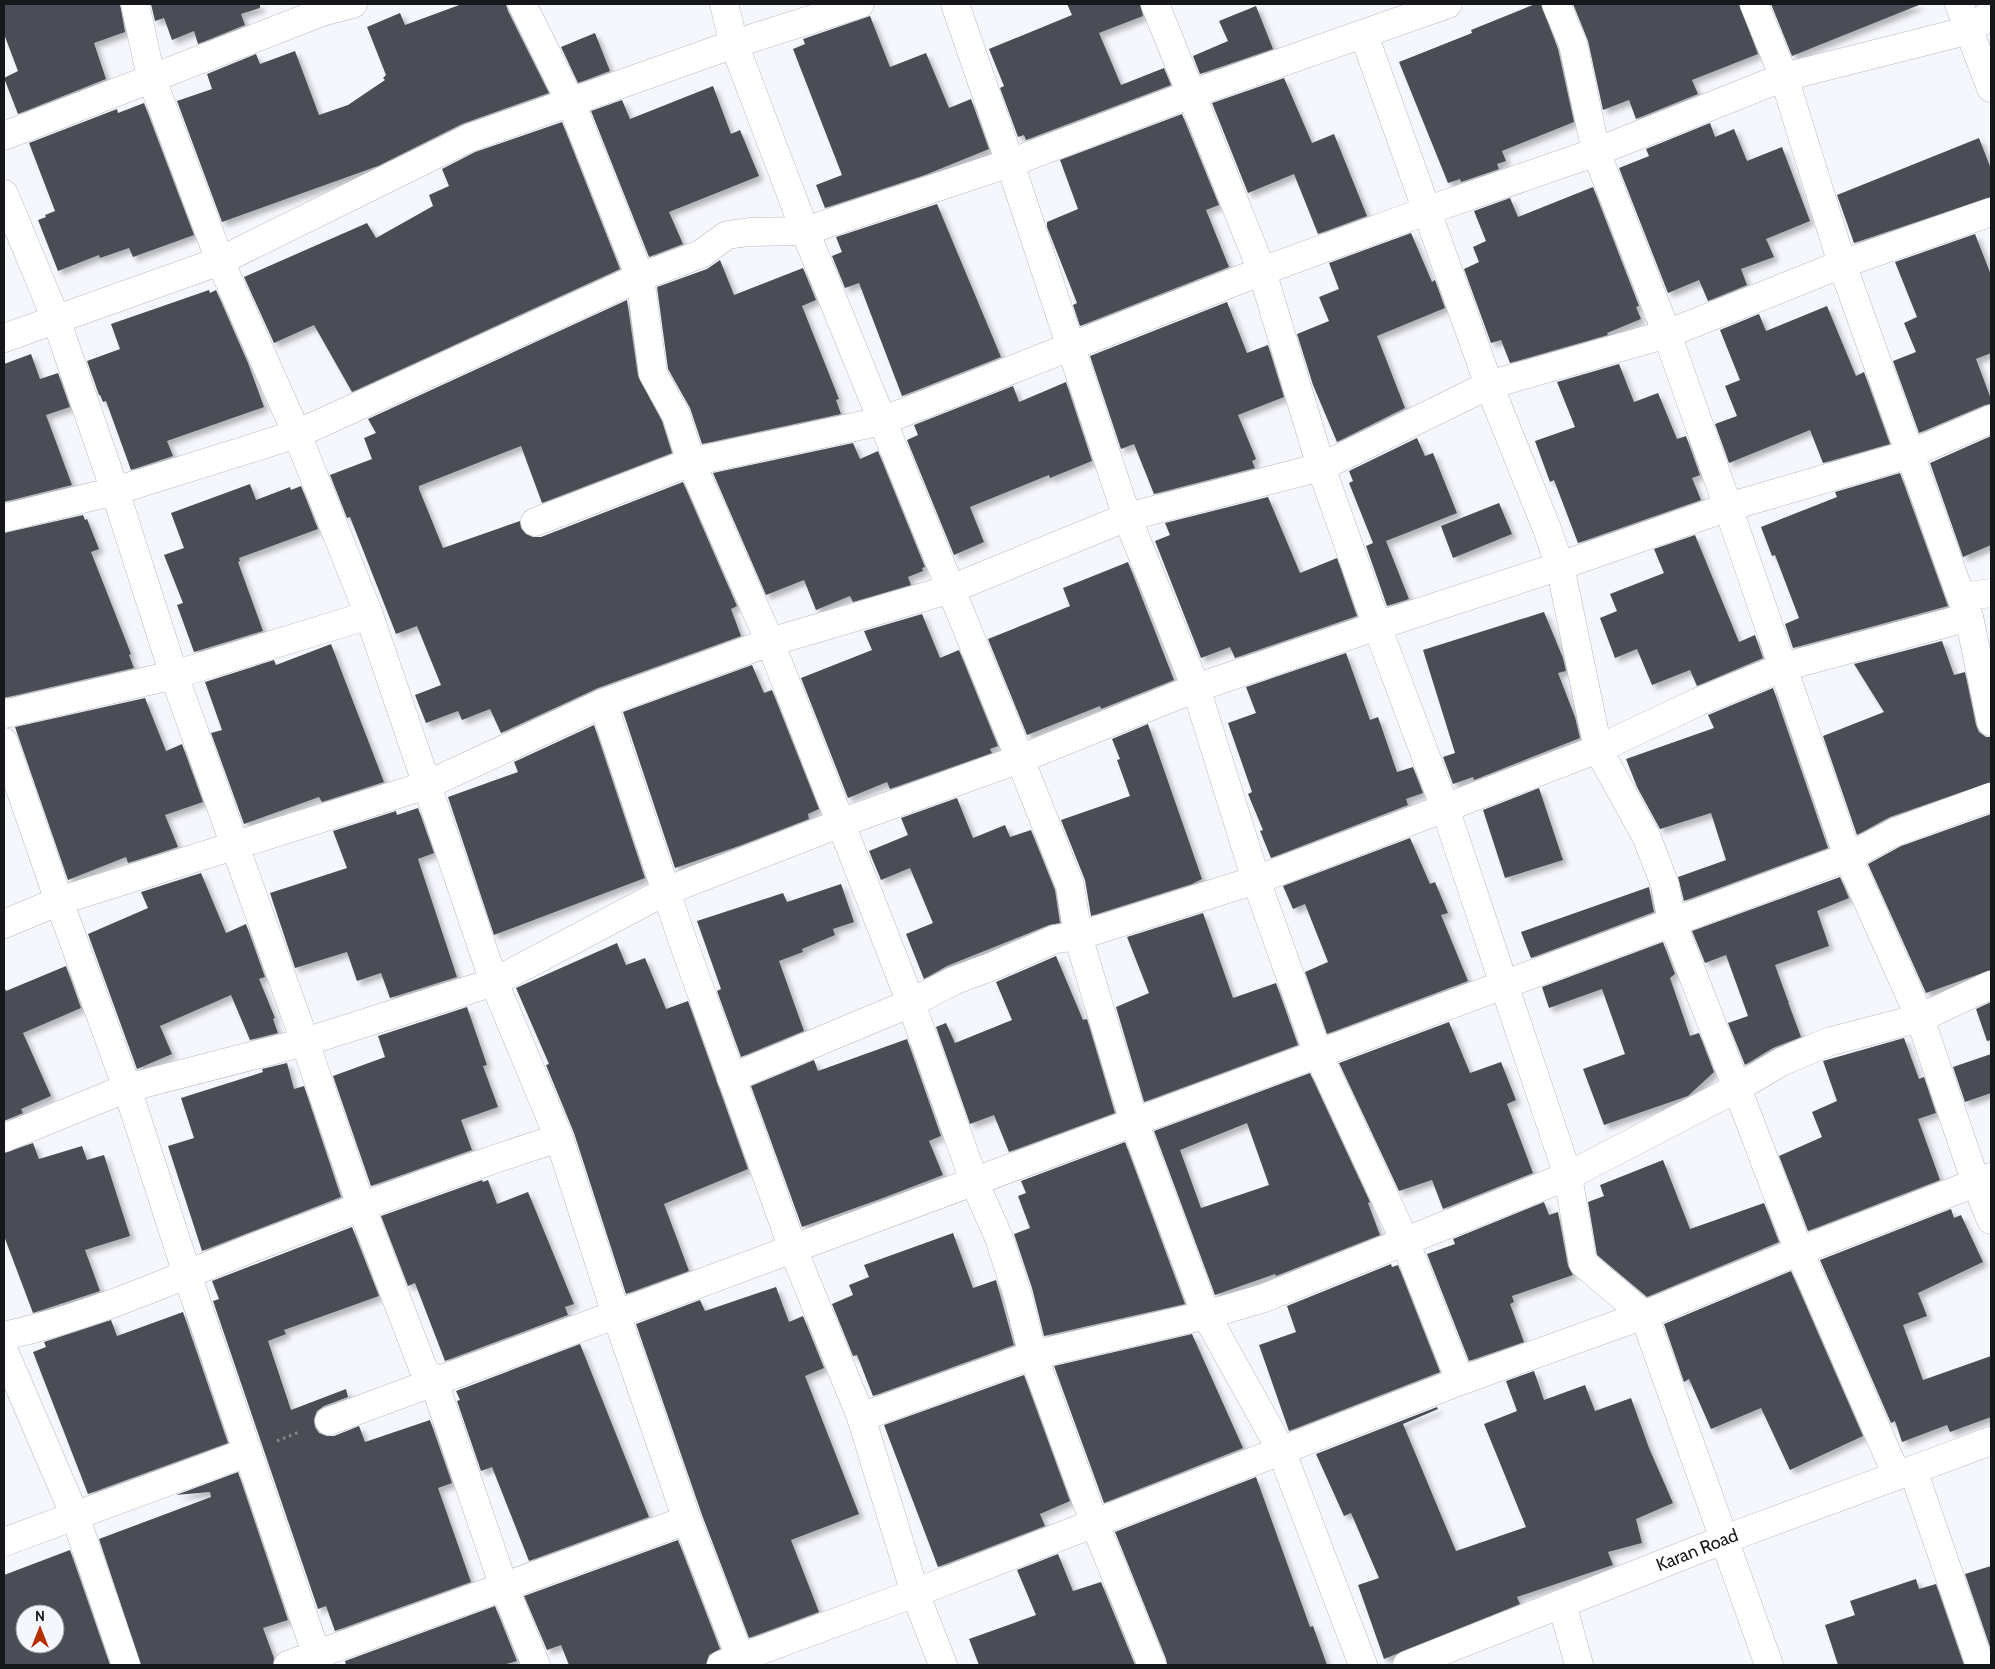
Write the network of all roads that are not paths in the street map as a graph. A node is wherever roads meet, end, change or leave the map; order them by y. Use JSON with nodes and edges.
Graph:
{"nodes":[{"id":1,"x":135,"y":4,"type":"edge"},
{"id":2,"x":354,"y":4,"type":"edge"},
{"id":3,"x":522,"y":4,"type":"edge"},
{"id":4,"x":724,"y":4,"type":"edge"},
{"id":5,"x":860,"y":4,"type":"edge"},
{"id":6,"x":955,"y":4,"type":"edge"},
{"id":7,"x":1155,"y":4,"type":"edge"},
{"id":8,"x":1448,"y":4,"type":"edge"},
{"id":9,"x":1556,"y":4,"type":"edge"},
{"id":10,"x":1754,"y":4,"type":"edge"},
{"id":11,"x":1960,"y":4,"type":"edge"},
{"id":12,"x":322,"y":8,"type":"edge"},
{"id":13,"x":1991,"y":14,"type":"edge"},
{"id":14,"x":1970,"y":30,"type":"junction"},
{"id":15,"x":1364,"y":35,"type":"junction"},
{"id":16,"x":734,"y":44,"type":"junction"},
{"id":17,"x":152,"y":77,"type":"junction"},
{"id":18,"x":1784,"y":77,"type":"junction"},
{"id":19,"x":1991,"y":88,"type":"edge"},
{"id":20,"x":1192,"y":94,"type":"junction"},
{"id":21,"x":571,"y":103,"type":"junction"},
{"id":22,"x":4,"y":136,"type":"edge"},
{"id":23,"x":1596,"y":152,"type":"junction"},
{"id":24,"x":1010,"y":163,"type":"junction"},
{"id":25,"x":4,"y":194,"type":"edge"},
{"id":26,"x":1426,"y":211,"type":"junction"},
{"id":27,"x":1991,"y":212,"type":"edge"},
{"id":28,"x":805,"y":231,"type":"junction"},
{"id":29,"x":220,"y":261,"type":"junction"},
{"id":30,"x":1842,"y":264,"type":"junction"},
{"id":31,"x":1262,"y":271,"type":"junction"},
{"id":32,"x":640,"y":277,"type":"junction"},
{"id":33,"x":56,"y":319,"type":"junction"},
{"id":34,"x":1667,"y":334,"type":"junction"},
{"id":35,"x":4,"y":338,"type":"edge"},
{"id":36,"x":1070,"y":346,"type":"junction"},
{"id":37,"x":1489,"y":384,"type":"junction"},
{"id":38,"x":1991,"y":419,"type":"edge"},
{"id":39,"x":882,"y":421,"type":"junction"},
{"id":40,"x":297,"y":434,"type":"junction"},
{"id":41,"x":1910,"y":454,"type":"junction"},
{"id":42,"x":691,"y":462,"type":"junction"},
{"id":43,"x":1321,"y":467,"type":"junction"},
{"id":44,"x":115,"y":491,"type":"junction"},
{"id":45,"x":1728,"y":507,"type":"junction"},
{"id":46,"x":1127,"y":517,"type":"junction"},
{"id":47,"x":4,"y":518,"type":"edge"},
{"id":48,"x":535,"y":522,"type":"dead end"},
{"id":49,"x":1560,"y":566,"type":"junction"},
{"id":50,"x":951,"y":589,"type":"junction"},
{"id":51,"x":1991,"y":593,"type":"edge"},
{"id":52,"x":1965,"y":607,"type":"junction"},
{"id":53,"x":368,"y":614,"type":"junction"},
{"id":54,"x":1377,"y":626,"type":"junction"},
{"id":55,"x":770,"y":642,"type":"junction"},
{"id":56,"x":1783,"y":667,"type":"junction"},
{"id":57,"x":174,"y":674,"type":"junction"},
{"id":58,"x":1196,"y":688,"type":"junction"},
{"id":59,"x":603,"y":703,"type":"junction"},
{"id":60,"x":4,"y":714,"type":"edge"},
{"id":61,"x":1991,"y":722,"type":"edge"},
{"id":62,"x":4,"y":742,"type":"edge"},
{"id":63,"x":1598,"y":749,"type":"junction"},
{"id":64,"x":1020,"y":759,"type":"junction"},
{"id":65,"x":427,"y":785,"type":"junction"},
{"id":66,"x":1991,"y":798,"type":"edge"},
{"id":67,"x":1445,"y":808,"type":"junction"},
{"id":68,"x":841,"y":823,"type":"junction"},
{"id":69,"x":235,"y":844,"type":"junction"},
{"id":70,"x":1848,"y":857,"type":"junction"},
{"id":71,"x":1256,"y":880,"type":"junction"},
{"id":72,"x":666,"y":891,"type":"junction"},
{"id":73,"x":59,"y":901,"type":"junction"},
{"id":74,"x":1672,"y":922,"type":"junction"},
{"id":75,"x":4,"y":924,"type":"edge"},
{"id":76,"x":1078,"y":936,"type":"junction"},
{"id":77,"x":494,"y":982,"type":"junction"},
{"id":78,"x":1503,"y":985,"type":"junction"},
{"id":79,"x":1991,"y":985,"type":"edge"},
{"id":80,"x":911,"y":1003,"type":"junction"},
{"id":81,"x":1920,"y":1018,"type":"junction"},
{"id":82,"x":305,"y":1042,"type":"junction"},
{"id":83,"x":1318,"y":1054,"type":"junction"},
{"id":84,"x":731,"y":1078,"type":"junction"},
{"id":85,"x":126,"y":1088,"type":"junction"},
{"id":86,"x":1737,"y":1088,"type":"junction"},
{"id":87,"x":1134,"y":1122,"type":"junction"},
{"id":88,"x":4,"y":1138,"type":"edge"},
{"id":89,"x":559,"y":1138,"type":"junction"},
{"id":90,"x":1568,"y":1176,"type":"junction"},
{"id":91,"x":1984,"y":1180,"type":"edge"},
{"id":92,"x":974,"y":1181,"type":"junction"},
{"id":93,"x":361,"y":1206,"type":"junction"},
{"id":94,"x":1991,"y":1220,"type":"edge"},
{"id":95,"x":1406,"y":1242,"type":"junction"},
{"id":96,"x":793,"y":1249,"type":"junction"},
{"id":97,"x":1799,"y":1251,"type":"junction"},
{"id":98,"x":187,"y":1274,"type":"junction"},
{"id":99,"x":616,"y":1314,"type":"junction"},
{"id":100,"x":1206,"y":1315,"type":"junction"},
{"id":101,"x":1644,"y":1315,"type":"junction"},
{"id":102,"x":4,"y":1336,"type":"edge"},
{"id":103,"x":4,"y":1351,"type":"edge"},
{"id":104,"x":1033,"y":1355,"type":"junction"},
{"id":105,"x":1460,"y":1381,"type":"junction"},
{"id":106,"x":434,"y":1382,"type":"junction"},
{"id":107,"x":861,"y":1417,"type":"junction"},
{"id":108,"x":329,"y":1421,"type":"road end"},
{"id":109,"x":1991,"y":1441,"type":"edge"},
{"id":110,"x":1281,"y":1450,"type":"junction"},
{"id":111,"x":248,"y":1452,"type":"junction"},
{"id":112,"x":1905,"y":1473,"type":"junction"},
{"id":113,"x":75,"y":1516,"type":"junction"},
{"id":114,"x":687,"y":1520,"type":"junction"},
{"id":115,"x":1094,"y":1522,"type":"junction"},
{"id":116,"x":1725,"y":1540,"type":"junction"},
{"id":117,"x":4,"y":1542,"type":"edge"},
{"id":118,"x":504,"y":1587,"type":"junction"},
{"id":119,"x":915,"y":1593,"type":"junction"},
{"id":120,"x":1562,"y":1604,"type":"junction"},
{"id":121,"x":318,"y":1660,"type":"edge"},
{"id":122,"x":735,"y":1663,"type":"edge"},
{"id":123,"x":126,"y":1665,"type":"edge"},
{"id":124,"x":288,"y":1665,"type":"edge"},
{"id":125,"x":536,"y":1665,"type":"edge"},
{"id":126,"x":943,"y":1665,"type":"edge"},
{"id":127,"x":1152,"y":1665,"type":"edge"},
{"id":128,"x":1363,"y":1665,"type":"edge"},
{"id":129,"x":1407,"y":1665,"type":"edge"},
{"id":130,"x":1579,"y":1665,"type":"edge"},
{"id":131,"x":1769,"y":1665,"type":"edge"},
{"id":132,"x":1980,"y":1665,"type":"edge"}],
"edges":[{"from":1,"to":17,"type":"street"},
{"from":2,"to":12,"type":"street"},
{"from":3,"to":21,"type":"street"},
{"from":4,"to":16,"type":"street"},
{"from":5,"to":16,"type":"street"},
{"from":6,"to":24,"type":"street"},
{"from":7,"to":20,"type":"street"},
{"from":8,"to":15,"type":"street"},
{"from":9,"to":23,"type":"street"},
{"from":10,"to":18,"type":"street"},
{"from":11,"to":14,"type":"street"},
{"from":12,"to":17,"type":"street"},
{"from":13,"to":14,"type":"street"},
{"from":14,"to":18,"type":"street"},
{"from":14,"to":19,"type":"street"},
{"from":15,"to":20,"type":"street"},
{"from":15,"to":26,"type":"street"},
{"from":16,"to":21,"type":"street"},
{"from":16,"to":28,"type":"street"},
{"from":17,"to":22,"type":"street"},
{"from":17,"to":29,"type":"street"},
{"from":18,"to":23,"type":"street"},
{"from":18,"to":30,"type":"street"},
{"from":20,"to":24,"type":"street"},
{"from":20,"to":31,"type":"street"},
{"from":21,"to":29,"type":"street"},
{"from":21,"to":32,"type":"street"},
{"from":23,"to":26,"type":"street"},
{"from":23,"to":34,"type":"street"},
{"from":24,"to":28,"type":"street"},
{"from":24,"to":36,"type":"street"},
{"from":25,"to":33,"type":"street"},
{"from":26,"to":31,"type":"street"},
{"from":26,"to":37,"type":"street"},
{"from":27,"to":30,"type":"street"},
{"from":28,"to":32,"type":"street"},
{"from":28,"to":39,"type":"street"},
{"from":29,"to":33,"type":"street"},
{"from":29,"to":40,"type":"street"},
{"from":30,"to":34,"type":"street"},
{"from":30,"to":41,"type":"street"},
{"from":31,"to":36,"type":"street"},
{"from":31,"to":43,"type":"street"},
{"from":32,"to":40,"type":"street"},
{"from":32,"to":42,"type":"street"},
{"from":33,"to":35,"type":"street"},
{"from":33,"to":44,"type":"street"},
{"from":34,"to":37,"type":"street"},
{"from":34,"to":45,"type":"street"},
{"from":36,"to":39,"type":"street"},
{"from":36,"to":46,"type":"street"},
{"from":37,"to":43,"type":"street"},
{"from":37,"to":49,"type":"street"},
{"from":38,"to":41,"type":"street"},
{"from":39,"to":42,"type":"street"},
{"from":39,"to":50,"type":"street"},
{"from":40,"to":44,"type":"street"},
{"from":40,"to":53,"type":"street"},
{"from":41,"to":45,"type":"street"},
{"from":41,"to":52,"type":"street"},
{"from":42,"to":48,"type":"street"},
{"from":42,"to":55,"type":"street"},
{"from":43,"to":46,"type":"street"},
{"from":43,"to":54,"type":"street"},
{"from":44,"to":47,"type":"street"},
{"from":44,"to":57,"type":"street"},
{"from":45,"to":49,"type":"street"},
{"from":45,"to":56,"type":"street"},
{"from":46,"to":50,"type":"street"},
{"from":46,"to":58,"type":"street"},
{"from":49,"to":54,"type":"street"},
{"from":49,"to":63,"type":"street"},
{"from":50,"to":55,"type":"street"},
{"from":50,"to":64,"type":"street"},
{"from":51,"to":52,"type":"street"},
{"from":52,"to":56,"type":"street"},
{"from":52,"to":61,"type":"street"},
{"from":53,"to":57,"type":"street"},
{"from":53,"to":65,"type":"street"},
{"from":54,"to":58,"type":"street"},
{"from":54,"to":67,"type":"street"},
{"from":55,"to":59,"type":"street"},
{"from":55,"to":68,"type":"street"},
{"from":56,"to":63,"type":"street"},
{"from":56,"to":70,"type":"street"},
{"from":57,"to":60,"type":"street"},
{"from":57,"to":69,"type":"street"},
{"from":58,"to":64,"type":"street"},
{"from":58,"to":71,"type":"street"},
{"from":59,"to":65,"type":"street"},
{"from":59,"to":72,"type":"street"},
{"from":62,"to":73,"type":"street"},
{"from":63,"to":67,"type":"street"},
{"from":63,"to":74,"type":"street"},
{"from":64,"to":68,"type":"street"},
{"from":64,"to":76,"type":"street"},
{"from":65,"to":69,"type":"street"},
{"from":65,"to":77,"type":"street"},
{"from":66,"to":70,"type":"street"},
{"from":67,"to":71,"type":"street"},
{"from":67,"to":78,"type":"street"},
{"from":68,"to":72,"type":"street"},
{"from":68,"to":80,"type":"street"},
{"from":69,"to":73,"type":"street"},
{"from":69,"to":82,"type":"street"},
{"from":70,"to":74,"type":"street"},
{"from":70,"to":81,"type":"street"},
{"from":71,"to":76,"type":"street"},
{"from":71,"to":83,"type":"street"},
{"from":72,"to":77,"type":"street"},
{"from":72,"to":84,"type":"street"},
{"from":73,"to":75,"type":"street"},
{"from":73,"to":85,"type":"street"},
{"from":74,"to":78,"type":"street"},
{"from":74,"to":86,"type":"street"},
{"from":76,"to":80,"type":"street"},
{"from":76,"to":87,"type":"street"},
{"from":77,"to":82,"type":"street"},
{"from":77,"to":89,"type":"street"},
{"from":78,"to":83,"type":"street"},
{"from":78,"to":90,"type":"street"},
{"from":79,"to":81,"type":"street"},
{"from":80,"to":84,"type":"street"},
{"from":80,"to":92,"type":"street"},
{"from":81,"to":86,"type":"street"},
{"from":81,"to":91,"type":"street"},
{"from":82,"to":85,"type":"street"},
{"from":82,"to":93,"type":"street"},
{"from":83,"to":87,"type":"street"},
{"from":83,"to":95,"type":"street"},
{"from":84,"to":96,"type":"street"},
{"from":85,"to":88,"type":"street"},
{"from":85,"to":98,"type":"street"},
{"from":86,"to":90,"type":"street"},
{"from":86,"to":97,"type":"street"},
{"from":87,"to":92,"type":"street"},
{"from":87,"to":100,"type":"street"},
{"from":89,"to":93,"type":"street"},
{"from":89,"to":99,"type":"street"},
{"from":90,"to":95,"type":"street"},
{"from":90,"to":101,"type":"street"},
{"from":91,"to":94,"type":"street"},
{"from":91,"to":97,"type":"street"},
{"from":92,"to":96,"type":"street"},
{"from":92,"to":104,"type":"street"},
{"from":93,"to":98,"type":"street"},
{"from":93,"to":106,"type":"street"},
{"from":95,"to":100,"type":"street"},
{"from":95,"to":105,"type":"street"},
{"from":96,"to":99,"type":"street"},
{"from":96,"to":107,"type":"street"},
{"from":97,"to":101,"type":"street"},
{"from":97,"to":112,"type":"street"},
{"from":98,"to":102,"type":"street"},
{"from":98,"to":111,"type":"street"},
{"from":99,"to":106,"type":"street"},
{"from":99,"to":114,"type":"street"},
{"from":100,"to":104,"type":"street"},
{"from":100,"to":110,"type":"street"},
{"from":101,"to":105,"type":"street"},
{"from":101,"to":116,"type":"street"},
{"from":103,"to":113,"type":"street"},
{"from":104,"to":107,"type":"street"},
{"from":104,"to":115,"type":"street"},
{"from":105,"to":110,"type":"street"},
{"from":106,"to":108,"type":"street"},
{"from":106,"to":118,"type":"street"},
{"from":107,"to":119,"type":"street"},
{"from":109,"to":112,"type":"street","name":"Karan Road"},
{"from":110,"to":115,"type":"street"},
{"from":110,"to":128,"type":"street"},
{"from":111,"to":113,"type":"street"},
{"from":111,"to":121,"type":"street"},
{"from":112,"to":116,"type":"street","name":"Karan Road"},
{"from":112,"to":132,"type":"street"},
{"from":113,"to":117,"type":"street"},
{"from":113,"to":123,"type":"street"},
{"from":114,"to":118,"type":"street"},
{"from":114,"to":122,"type":"street"},
{"from":115,"to":119,"type":"street"},
{"from":115,"to":127,"type":"street"},
{"from":116,"to":120,"type":"street","name":"Karan Road"},
{"from":116,"to":131,"type":"street"},
{"from":118,"to":121,"type":"street"},
{"from":118,"to":125,"type":"street"},
{"from":119,"to":122,"type":"street"},
{"from":119,"to":126,"type":"street"},
{"from":120,"to":129,"type":"street","name":"Karan Road"},
{"from":120,"to":130,"type":"street"},
{"from":121,"to":124,"type":"street"}]}
